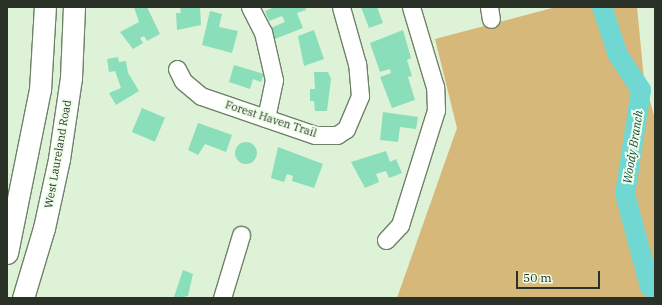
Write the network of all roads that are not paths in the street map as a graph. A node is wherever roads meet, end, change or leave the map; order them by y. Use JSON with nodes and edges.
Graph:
{"nodes":[{"id":1,"x":45,"y":7,"type":"edge"},
{"id":2,"x":74,"y":7,"type":"edge"},
{"id":3,"x":250,"y":7,"type":"edge"},
{"id":4,"x":341,"y":7,"type":"edge"},
{"id":5,"x":411,"y":7,"type":"edge"},
{"id":6,"x":177,"y":69,"type":"dead end"},
{"id":7,"x":266,"y":118,"type":"junction"},
{"id":8,"x":241,"y":235,"type":"dead end"},
{"id":9,"x":386,"y":240,"type":"dead end"},
{"id":10,"x":7,"y":252,"type":"edge"},
{"id":11,"x":36,"y":259,"type":"junction"},
{"id":12,"x":23,"y":298,"type":"edge"},
{"id":13,"x":222,"y":298,"type":"edge"}],
"edges":[{"from":1,"to":10,"type":"main road"},
{"from":2,"to":11,"type":"main road","name":"West Laureland Road"},
{"from":3,"to":7,"type":"street"},
{"from":4,"to":7,"type":"street","name":"Forest Haven Trail"},
{"from":5,"to":9,"type":"street"},
{"from":6,"to":7,"type":"street","name":"Forest Haven Trail"},
{"from":8,"to":13,"type":"street"},
{"from":10,"to":11,"type":"main road"},
{"from":11,"to":12,"type":"main road","name":"West Laureland Road"}]}
